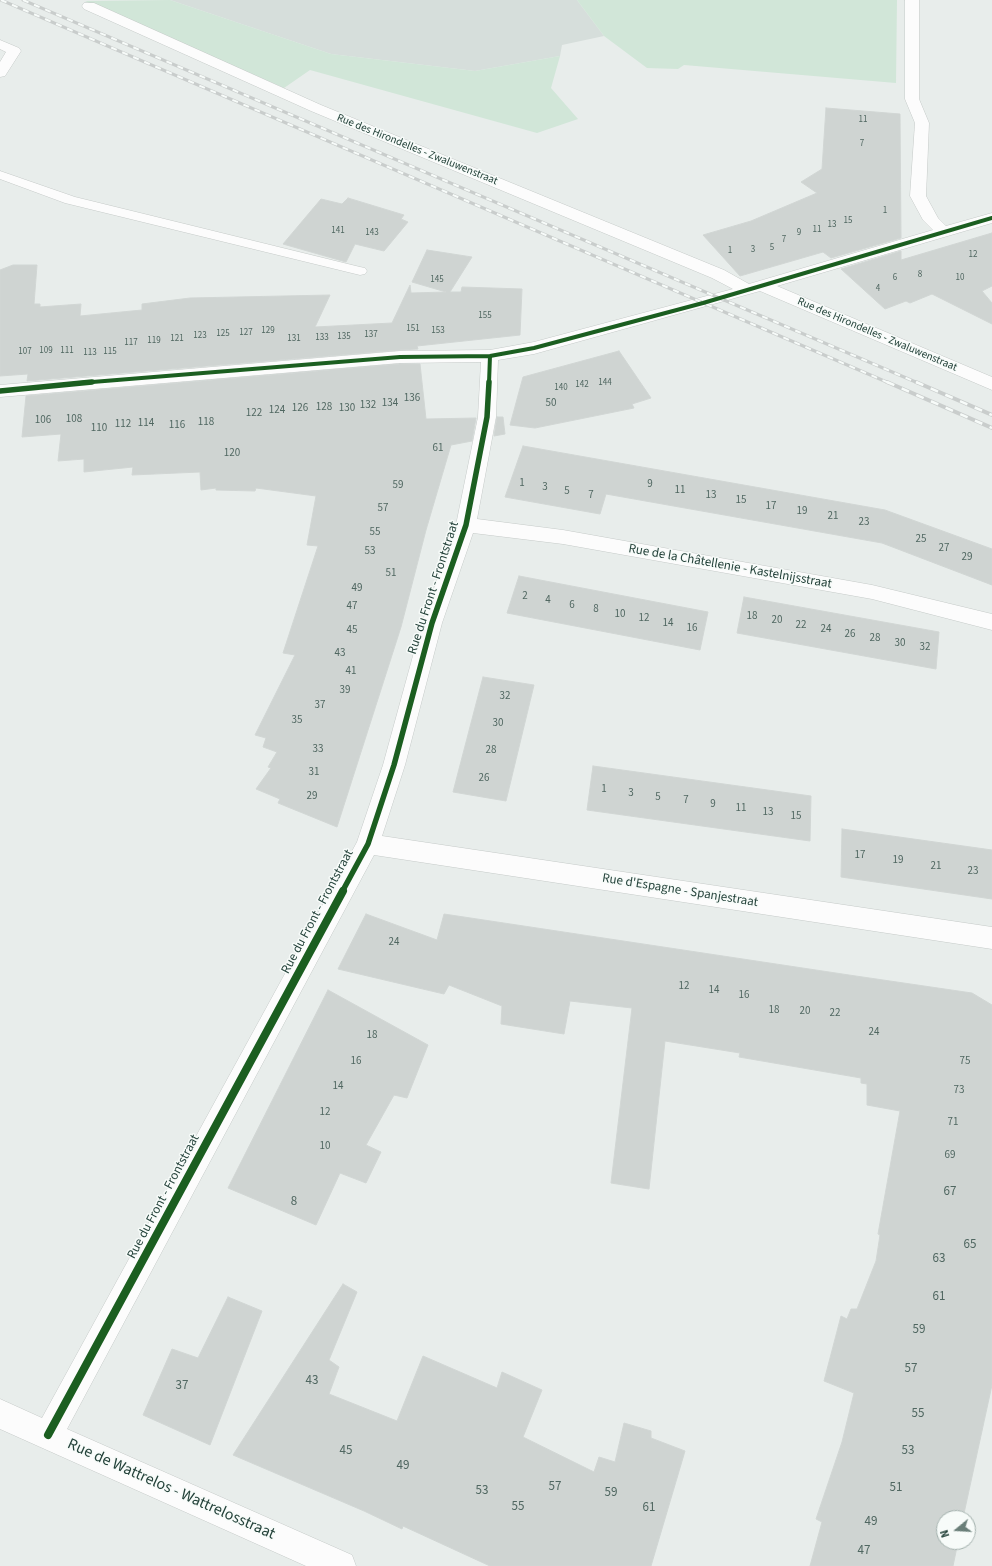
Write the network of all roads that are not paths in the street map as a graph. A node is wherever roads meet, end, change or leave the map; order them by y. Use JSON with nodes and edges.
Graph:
{"nodes":[{"id":1,"x":912,"y":0,"type":"edge"},
{"id":2,"x":89,"y":6,"type":"dead end"},
{"id":3,"x":0,"y":44,"type":"edge"},
{"id":4,"x":0,"y":73,"type":"edge"},
{"id":5,"x":0,"y":175,"type":"edge"},
{"id":6,"x":992,"y":218,"type":"edge"},
{"id":7,"x":944,"y":233,"type":"junction"},
{"id":8,"x":360,"y":271,"type":"dead end"},
{"id":9,"x":754,"y":288,"type":"junction"},
{"id":10,"x":490,"y":356,"type":"junction"},
{"id":11,"x":992,"y":384,"type":"edge"},
{"id":12,"x":0,"y":392,"type":"edge"},
{"id":13,"x":466,"y":525,"type":"junction"},
{"id":14,"x":992,"y":622,"type":"edge"},
{"id":15,"x":368,"y":844,"type":"junction"},
{"id":16,"x":992,"y":938,"type":"edge"},
{"id":17,"x":0,"y":1414,"type":"edge"},
{"id":18,"x":48,"y":1435,"type":"junction"},
{"id":19,"x":341,"y":1566,"type":"edge"}],
"edges":[{"from":1,"to":7,"type":"street"},
{"from":2,"to":9,"type":"street","name":"Rue des Hirondelles - Zwaluwenstraat"},
{"from":3,"to":4,"type":"street"},
{"from":5,"to":8,"type":"lane"},
{"from":6,"to":7,"type":"street"},
{"from":7,"to":9,"type":"street"},
{"from":9,"to":10,"type":"street"},
{"from":9,"to":11,"type":"street","name":"Rue des Hirondelles - Zwaluwenstraat"},
{"from":10,"to":12,"type":"street"},
{"from":10,"to":13,"type":"street","name":"Rue du Front - Frontstraat"},
{"from":13,"to":14,"type":"street","name":"Rue de la Châtellenie - Kastelnijsstraat"},
{"from":13,"to":15,"type":"street","name":"Rue du Front - Frontstraat"},
{"from":15,"to":16,"type":"street","name":"Rue d'Espagne - Spanjestraat"},
{"from":15,"to":18,"type":"street","name":"Rue du Front - Frontstraat"},
{"from":17,"to":18,"type":"street","name":"Rue de Wattrelos - Wattrelosstraat"},
{"from":18,"to":19,"type":"street","name":"Rue de Wattrelos - Wattrelosstraat"}]}
